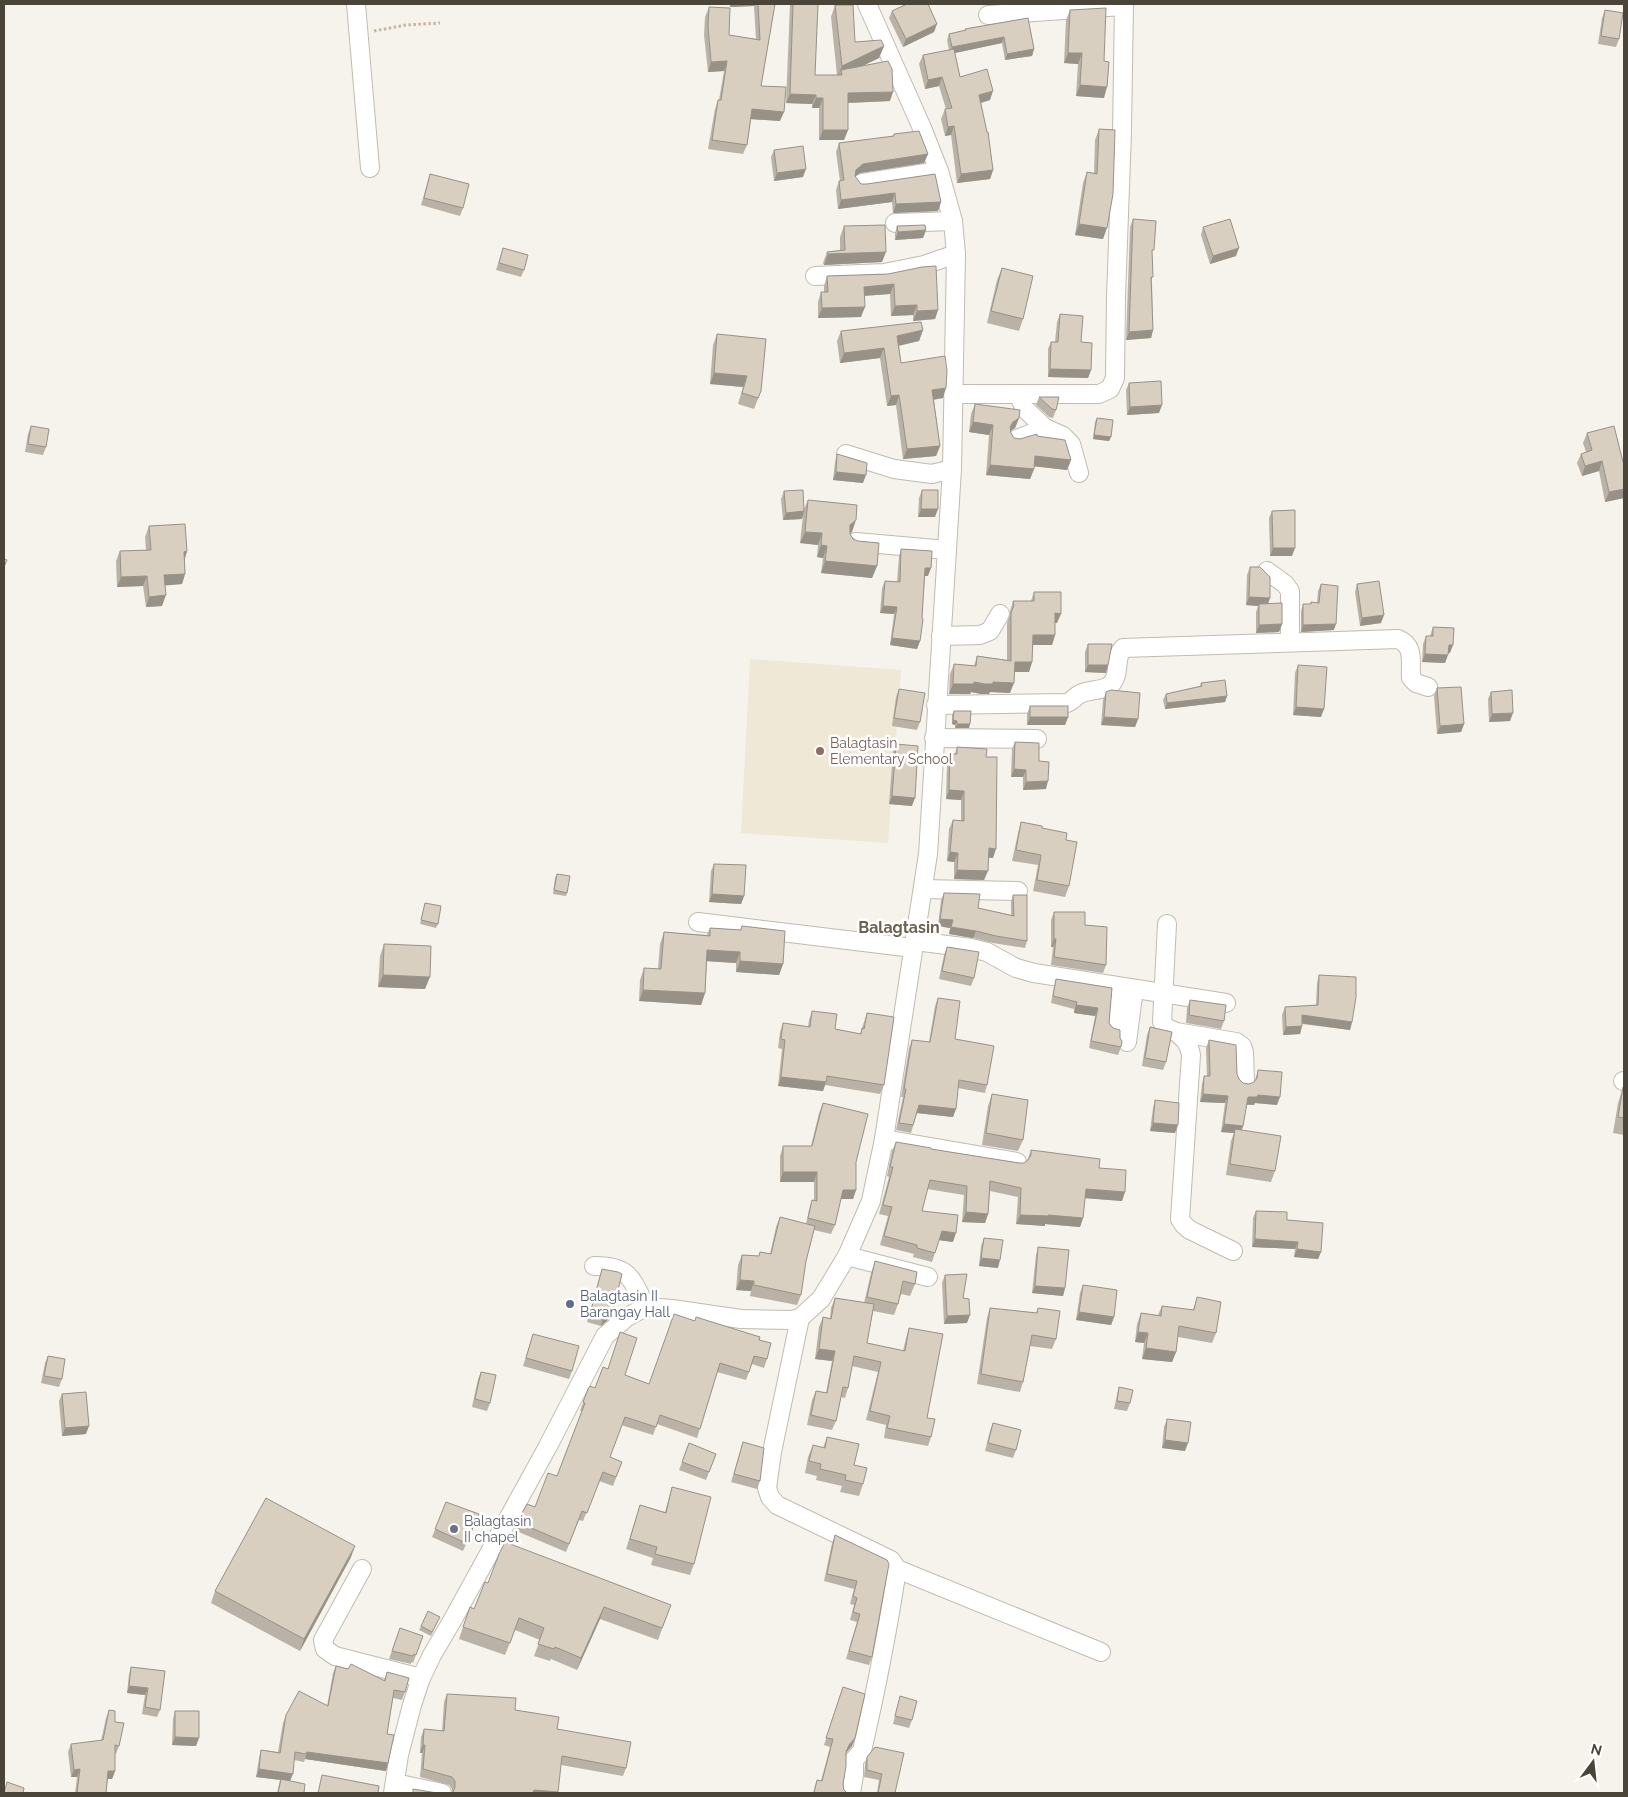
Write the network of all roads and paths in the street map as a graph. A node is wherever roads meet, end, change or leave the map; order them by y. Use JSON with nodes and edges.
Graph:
{"nodes":[{"id":1,"x":356,"y":4,"type":"edge"},
{"id":2,"x":867,"y":4,"type":"edge"},
{"id":3,"x":1124,"y":5,"type":"edge"},
{"id":4,"x":988,"y":15,"type":"dead end"},
{"id":5,"x":440,"y":23,"type":"dead end"},
{"id":6,"x":359,"y":34,"type":"junction"},
{"id":7,"x":370,"y":168,"type":"dead end"},
{"id":8,"x":939,"y":172,"type":"junction"},
{"id":9,"x":862,"y":184,"type":"edge"},
{"id":10,"x":953,"y":221,"type":"junction"},
{"id":11,"x":895,"y":223,"type":"dead end"},
{"id":12,"x":956,"y":254,"type":"junction"},
{"id":13,"x":815,"y":276,"type":"dead end"},
{"id":14,"x":952,"y":394,"type":"junction"},
{"id":15,"x":1018,"y":394,"type":"junction"},
{"id":16,"x":1045,"y":428,"type":"junction"},
{"id":17,"x":1017,"y":439,"type":"edge"},
{"id":18,"x":846,"y":454,"type":"dead end"},
{"id":19,"x":952,"y":469,"type":"junction"},
{"id":20,"x":1079,"y":473,"type":"dead end"},
{"id":21,"x":856,"y":542,"type":"edge"},
{"id":22,"x":946,"y":550,"type":"junction"},
{"id":23,"x":1267,"y":571,"type":"edge"},
{"id":24,"x":1000,"y":614,"type":"dead end"},
{"id":25,"x":941,"y":636,"type":"junction"},
{"id":26,"x":1290,"y":642,"type":"junction"},
{"id":27,"x":1428,"y":687,"type":"dead end"},
{"id":28,"x":936,"y":705,"type":"junction"},
{"id":29,"x":934,"y":738,"type":"junction"},
{"id":30,"x":1037,"y":739,"type":"dead end"},
{"id":31,"x":923,"y":889,"type":"junction"},
{"id":32,"x":1018,"y":891,"type":"dead end"},
{"id":33,"x":698,"y":922,"type":"dead end"},
{"id":34,"x":1168,"y":924,"type":"dead end"},
{"id":35,"x":914,"y":944,"type":"junction"},
{"id":36,"x":1128,"y":988,"type":"junction"},
{"id":37,"x":1163,"y":993,"type":"junction"},
{"id":38,"x":1226,"y":1003,"type":"edge"},
{"id":39,"x":1116,"y":1027,"type":"edge"},
{"id":40,"x":1176,"y":1032,"type":"junction"},
{"id":41,"x":1127,"y":1042,"type":"dead end"},
{"id":42,"x":1245,"y":1081,"type":"edge"},
{"id":43,"x":884,"y":1139,"type":"junction"},
{"id":44,"x":1017,"y":1162,"type":"edge"},
{"id":45,"x":1233,"y":1251,"type":"dead end"},
{"id":46,"x":847,"y":1256,"type":"junction"},
{"id":47,"x":594,"y":1266,"type":"dead end"},
{"id":48,"x":928,"y":1277,"type":"dead end"},
{"id":49,"x":646,"y":1307,"type":"junction"},
{"id":50,"x":800,"y":1318,"type":"junction"},
{"id":51,"x":362,"y":1568,"type":"dead end"},
{"id":52,"x":897,"y":1569,"type":"junction"},
{"id":53,"x":1101,"y":1652,"type":"dead end"},
{"id":54,"x":421,"y":1678,"type":"junction"},
{"id":55,"x":394,"y":1788,"type":"edge"},
{"id":56,"x":442,"y":1793,"type":"edge"},
{"id":57,"x":851,"y":1793,"type":"edge"}],
"edges":[{"from":1,"to":6,"type":"street"},
{"from":2,"to":8,"type":"street"},
{"from":3,"to":4,"type":"street"},
{"from":3,"to":15,"type":"street"},
{"from":5,"to":6,"type":"path"},
{"from":6,"to":7,"type":"street"},
{"from":8,"to":9,"type":"street"},
{"from":8,"to":10,"type":"street"},
{"from":10,"to":11,"type":"street"},
{"from":10,"to":12,"type":"street"},
{"from":12,"to":13,"type":"street"},
{"from":12,"to":14,"type":"street"},
{"from":14,"to":15,"type":"street"},
{"from":14,"to":19,"type":"street"},
{"from":15,"to":16,"type":"street"},
{"from":16,"to":17,"type":"street"},
{"from":16,"to":20,"type":"street"},
{"from":18,"to":19,"type":"street"},
{"from":19,"to":22,"type":"street"},
{"from":21,"to":22,"type":"street"},
{"from":22,"to":25,"type":"street"},
{"from":23,"to":26,"type":"street"},
{"from":24,"to":25,"type":"street"},
{"from":25,"to":28,"type":"street"},
{"from":26,"to":27,"type":"street"},
{"from":26,"to":28,"type":"street"},
{"from":28,"to":29,"type":"street"},
{"from":29,"to":30,"type":"street"},
{"from":29,"to":31,"type":"street"},
{"from":31,"to":32,"type":"street"},
{"from":31,"to":35,"type":"street"},
{"from":33,"to":35,"type":"street"},
{"from":34,"to":37,"type":"street"},
{"from":35,"to":36,"type":"street"},
{"from":35,"to":43,"type":"street"},
{"from":36,"to":37,"type":"street"},
{"from":36,"to":39,"type":"street"},
{"from":36,"to":41,"type":"street"},
{"from":37,"to":38,"type":"street"},
{"from":37,"to":40,"type":"street"},
{"from":40,"to":42,"type":"street"},
{"from":40,"to":45,"type":"street"},
{"from":43,"to":44,"type":"street"},
{"from":43,"to":46,"type":"street"},
{"from":46,"to":48,"type":"street"},
{"from":46,"to":50,"type":"street"},
{"from":47,"to":49,"type":"street"},
{"from":49,"to":50,"type":"street"},
{"from":49,"to":54,"type":"street"},
{"from":50,"to":52,"type":"street"},
{"from":51,"to":54,"type":"street"},
{"from":52,"to":53,"type":"street"},
{"from":52,"to":57,"type":"street"},
{"from":54,"to":55,"type":"street"},
{"from":55,"to":56,"type":"street"}]}
